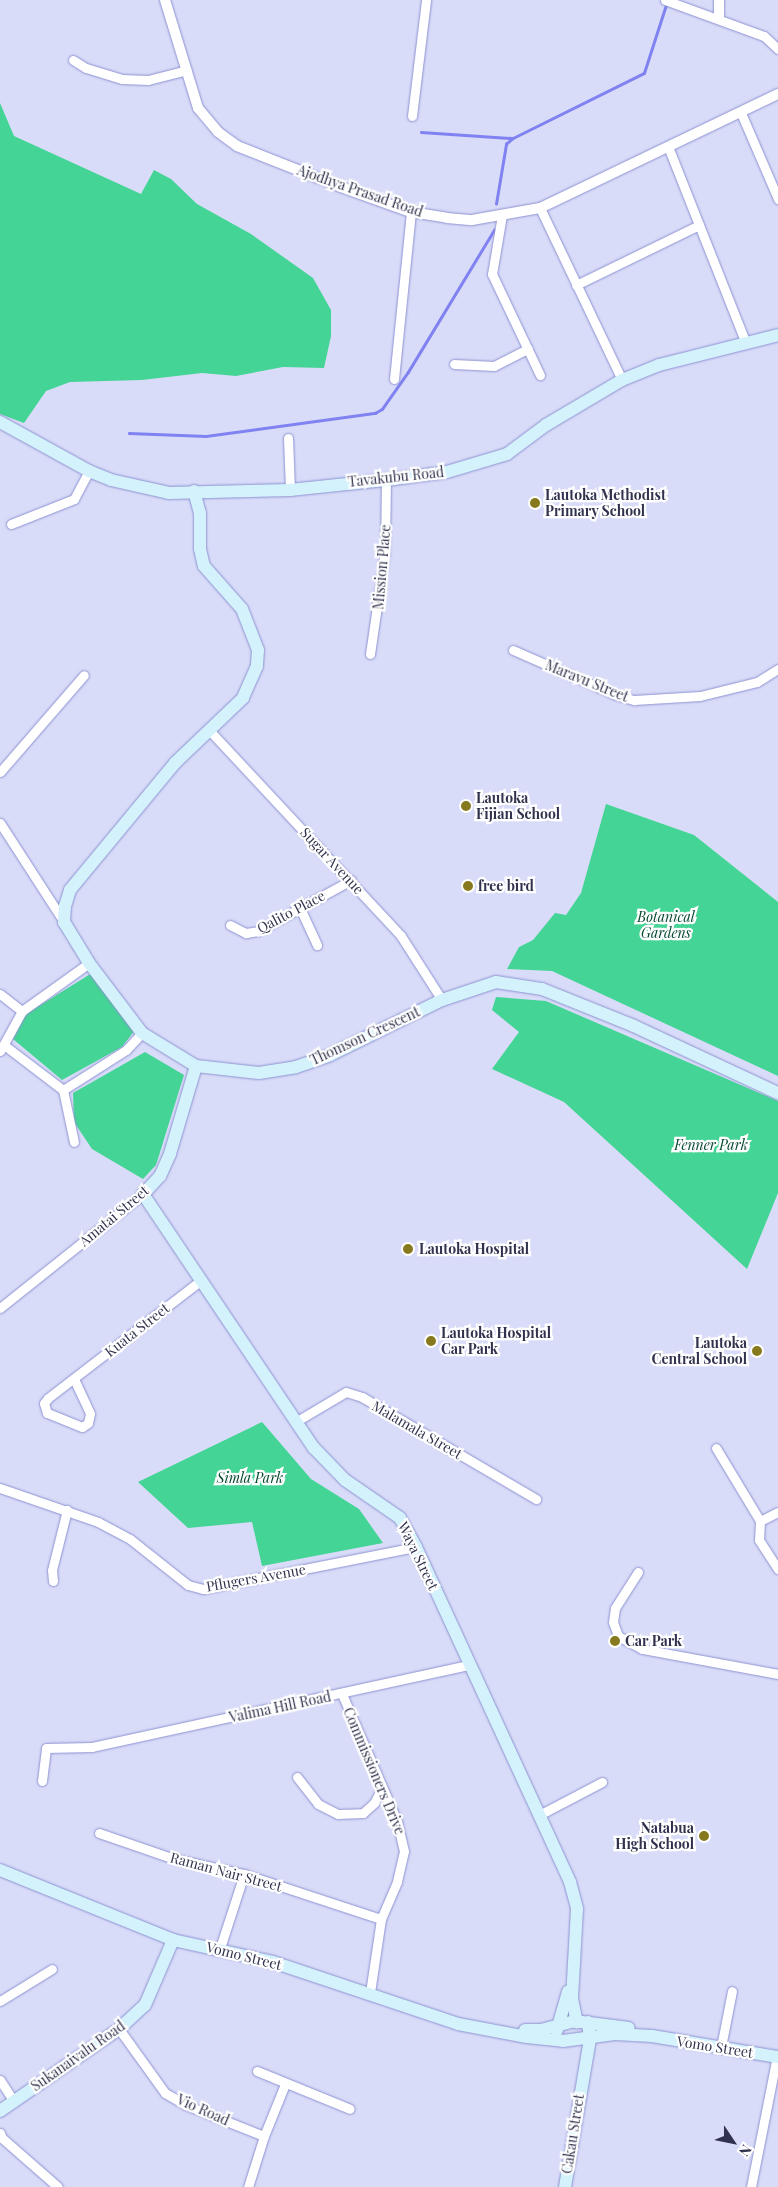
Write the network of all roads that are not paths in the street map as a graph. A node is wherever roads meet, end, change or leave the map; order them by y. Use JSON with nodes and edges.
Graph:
{"nodes":[{"id":1,"x":166,"y":0,"type":"edge"},
{"id":2,"x":426,"y":0,"type":"edge"},
{"id":3,"x":665,"y":0,"type":"edge"},
{"id":4,"x":719,"y":0,"type":"edge"},
{"id":5,"x":719,"y":18,"type":"junction"},
{"id":6,"x":778,"y":49,"type":"edge"},
{"id":7,"x":73,"y":60,"type":"dead end"},
{"id":8,"x":187,"y":70,"type":"junction"},
{"id":9,"x":778,"y":94,"type":"edge"},
{"id":10,"x":741,"y":113,"type":"junction"},
{"id":11,"x":412,"y":116,"type":"dead end"},
{"id":12,"x":668,"y":149,"type":"junction"},
{"id":13,"x":778,"y":199,"type":"edge"},
{"id":14,"x":540,"y":208,"type":"junction"},
{"id":15,"x":410,"y":212,"type":"junction"},
{"id":16,"x":502,"y":215,"type":"junction"},
{"id":17,"x":699,"y":225,"type":"junction"},
{"id":18,"x":576,"y":285,"type":"junction"},
{"id":19,"x":778,"y":335,"type":"edge"},
{"id":20,"x":746,"y":343,"type":"junction"},
{"id":21,"x":528,"y":349,"type":"junction"},
{"id":22,"x":454,"y":364,"type":"dead end"},
{"id":23,"x":540,"y":375,"type":"dead end"},
{"id":24,"x":394,"y":379,"type":"dead end"},
{"id":25,"x":622,"y":380,"type":"junction"},
{"id":26,"x":0,"y":422,"type":"edge"},
{"id":27,"x":288,"y":438,"type":"dead end"},
{"id":28,"x":89,"y":471,"type":"junction"},
{"id":29,"x":386,"y":479,"type":"junction"},
{"id":30,"x":290,"y":490,"type":"junction"},
{"id":31,"x":194,"y":491,"type":"junction"},
{"id":32,"x":11,"y":524,"type":"dead end"},
{"id":33,"x":513,"y":650,"type":"dead end"},
{"id":34,"x":370,"y":654,"type":"dead end"},
{"id":35,"x":778,"y":669,"type":"edge"},
{"id":36,"x":84,"y":675,"type":"dead end"},
{"id":37,"x":210,"y":731,"type":"junction"},
{"id":38,"x":0,"y":772,"type":"edge"},
{"id":39,"x":0,"y":824,"type":"edge"},
{"id":40,"x":351,"y":880,"type":"junction"},
{"id":41,"x":300,"y":908,"type":"junction"},
{"id":42,"x":64,"y":922,"type":"junction"},
{"id":43,"x":230,"y":924,"type":"dead end"},
{"id":44,"x":317,"y":945,"type":"dead end"},
{"id":45,"x":89,"y":963,"type":"junction"},
{"id":46,"x":0,"y":994,"type":"edge"},
{"id":47,"x":442,"y":1000,"type":"junction"},
{"id":48,"x":22,"y":1011,"type":"junction"},
{"id":49,"x":142,"y":1033,"type":"junction"},
{"id":50,"x":2,"y":1048,"type":"edge"},
{"id":51,"x":196,"y":1066,"type":"junction"},
{"id":52,"x":63,"y":1090,"type":"junction"},
{"id":53,"x":778,"y":1093,"type":"edge"},
{"id":54,"x":74,"y":1142,"type":"dead end"},
{"id":55,"x":143,"y":1194,"type":"junction"},
{"id":56,"x":200,"y":1281,"type":"junction"},
{"id":57,"x":0,"y":1308,"type":"edge"},
{"id":58,"x":74,"y":1379,"type":"junction"},
{"id":59,"x":297,"y":1421,"type":"junction"},
{"id":60,"x":716,"y":1448,"type":"dead end"},
{"id":61,"x":0,"y":1488,"type":"edge"},
{"id":62,"x":536,"y":1499,"type":"dead end"},
{"id":63,"x":67,"y":1510,"type":"junction"},
{"id":64,"x":778,"y":1512,"type":"edge"},
{"id":65,"x":760,"y":1521,"type":"junction"},
{"id":66,"x":416,"y":1547,"type":"junction"},
{"id":67,"x":778,"y":1569,"type":"edge"},
{"id":68,"x":638,"y":1572,"type":"dead end"},
{"id":69,"x":53,"y":1582,"type":"dead end"},
{"id":70,"x":467,"y":1664,"type":"junction"},
{"id":71,"x":778,"y":1674,"type":"edge"},
{"id":72,"x":342,"y":1694,"type":"junction"},
{"id":73,"x":297,"y":1777,"type":"dead end"},
{"id":74,"x":42,"y":1781,"type":"dead end"},
{"id":75,"x":602,"y":1782,"type":"dead end"},
{"id":76,"x":382,"y":1788,"type":"junction"},
{"id":77,"x":541,"y":1814,"type":"junction"},
{"id":78,"x":99,"y":1833,"type":"dead end"},
{"id":79,"x":0,"y":1870,"type":"edge"},
{"id":80,"x":244,"y":1874,"type":"junction"},
{"id":81,"x":381,"y":1919,"type":"junction"},
{"id":82,"x":173,"y":1940,"type":"junction"},
{"id":83,"x":220,"y":1948,"type":"junction"},
{"id":84,"x":52,"y":1969,"type":"dead end"},
{"id":85,"x":572,"y":1980,"type":"junction"},
{"id":86,"x":732,"y":1991,"type":"dead end"},
{"id":87,"x":370,"y":1994,"type":"junction"},
{"id":88,"x":0,"y":2001,"type":"edge"},
{"id":89,"x":583,"y":2022,"type":"junction"},
{"id":90,"x":558,"y":2025,"type":"junction"},
{"id":91,"x":119,"y":2029,"type":"junction"},
{"id":92,"x":492,"y":2029,"type":"junction"},
{"id":93,"x":652,"y":2036,"type":"junction"},
{"id":94,"x":590,"y":2039,"type":"junction"},
{"id":95,"x":565,"y":2041,"type":"junction"},
{"id":96,"x":721,"y":2048,"type":"junction"},
{"id":97,"x":778,"y":2057,"type":"edge"},
{"id":98,"x":257,"y":2071,"type":"dead end"},
{"id":99,"x":0,"y":2080,"type":"edge"},
{"id":100,"x":581,"y":2082,"type":"junction"},
{"id":101,"x":284,"y":2084,"type":"junction"},
{"id":102,"x":14,"y":2100,"type":"junction"},
{"id":103,"x":350,"y":2109,"type":"dead end"},
{"id":104,"x":0,"y":2111,"type":"edge"},
{"id":105,"x":1,"y":2136,"type":"edge"},
{"id":106,"x":264,"y":2136,"type":"junction"},
{"id":107,"x":58,"y":2187,"type":"edge"},
{"id":108,"x":248,"y":2187,"type":"edge"},
{"id":109,"x":564,"y":2187,"type":"edge"},
{"id":110,"x":751,"y":2187,"type":"edge"}],
"edges":[{"from":1,"to":8,"type":"street","name":"Ajodhya Prasad Road"},
{"from":2,"to":11,"type":"street"},
{"from":3,"to":5,"type":"street"},
{"from":4,"to":5,"type":"street"},
{"from":5,"to":6,"type":"street"},
{"from":7,"to":8,"type":"street"},
{"from":8,"to":15,"type":"street","name":"Ajodhya Prasad Road"},
{"from":9,"to":10,"type":"street","name":"Ajodhya Prasad Road"},
{"from":10,"to":12,"type":"street","name":"Ajodhya Prasad Road"},
{"from":10,"to":13,"type":"street"},
{"from":12,"to":14,"type":"street","name":"Ajodhya Prasad Road"},
{"from":12,"to":17,"type":"street"},
{"from":14,"to":16,"type":"street","name":"Ajodhya Prasad Road"},
{"from":14,"to":18,"type":"street"},
{"from":15,"to":16,"type":"street","name":"Ajodhya Prasad Road"},
{"from":15,"to":24,"type":"street"},
{"from":16,"to":21,"type":"street"},
{"from":17,"to":18,"type":"street"},
{"from":17,"to":20,"type":"street"},
{"from":18,"to":25,"type":"street"},
{"from":19,"to":20,"type":"main road","name":"Tavakubu Road"},
{"from":20,"to":25,"type":"main road","name":"Tavakubu Road"},
{"from":21,"to":22,"type":"street"},
{"from":21,"to":23,"type":"street"},
{"from":25,"to":29,"type":"main road","name":"Tavakubu Road"},
{"from":26,"to":28,"type":"main road","name":"Tavakubu Road"},
{"from":27,"to":30,"type":"street"},
{"from":28,"to":31,"type":"main road","name":"Tavakubu Road"},
{"from":28,"to":32,"type":"street"},
{"from":29,"to":30,"type":"main road","name":"Tavakubu Road"},
{"from":29,"to":34,"type":"street","name":"Mission Place"},
{"from":30,"to":31,"type":"main road","name":"Tavakubu Road"},
{"from":31,"to":37,"type":"main road"},
{"from":33,"to":35,"type":"street","name":"Maravu Street"},
{"from":36,"to":38,"type":"street"},
{"from":37,"to":40,"type":"street","name":"Sugar Avenue"},
{"from":37,"to":42,"type":"main road"},
{"from":39,"to":42,"type":"street"},
{"from":40,"to":41,"type":"street","name":"Qalito Place"},
{"from":40,"to":47,"type":"street","name":"Sugar Avenue"},
{"from":41,"to":43,"type":"street","name":"Qalito Place"},
{"from":41,"to":44,"type":"street"},
{"from":42,"to":45,"type":"main road","name":"Thomson Crescent"},
{"from":45,"to":48,"type":"street"},
{"from":45,"to":49,"type":"main road","name":"Thomson Crescent"},
{"from":46,"to":48,"type":"street"},
{"from":47,"to":51,"type":"main road","name":"Thomson Crescent"},
{"from":47,"to":53,"type":"main road","name":"Thomson Crescent"},
{"from":48,"to":50,"type":"street"},
{"from":49,"to":51,"type":"main road","name":"Thomson Crescent"},
{"from":49,"to":52,"type":"street"},
{"from":50,"to":52,"type":"street"},
{"from":51,"to":55,"type":"main road","name":"Amatai Street"},
{"from":52,"to":54,"type":"street"},
{"from":55,"to":56,"type":"main road","name":"Waya Street"},
{"from":55,"to":57,"type":"street","name":"Amatai Street"},
{"from":56,"to":58,"type":"street","name":"Kuata Street"},
{"from":56,"to":59,"type":"main road","name":"Waya Street"},
{"from":58,"to":58,"type":"street","name":"Kuata Street"},
{"from":59,"to":62,"type":"street","name":"Malamala Street"},
{"from":59,"to":66,"type":"main road","name":"Waya Street"},
{"from":60,"to":65,"type":"street"},
{"from":61,"to":63,"type":"street","name":"Pflugers Avenue"},
{"from":63,"to":66,"type":"street","name":"Pflugers Avenue"},
{"from":63,"to":69,"type":"street"},
{"from":64,"to":65,"type":"street"},
{"from":65,"to":67,"type":"street"},
{"from":66,"to":70,"type":"main road","name":"Waya Street"},
{"from":68,"to":71,"type":"street"},
{"from":70,"to":72,"type":"street","name":"Valima Hill Road"},
{"from":70,"to":77,"type":"main road","name":"Waya Street"},
{"from":72,"to":74,"type":"street","name":"Valima Hill Road"},
{"from":72,"to":76,"type":"street","name":"Commissioners Drive"},
{"from":73,"to":76,"type":"street"},
{"from":75,"to":77,"type":"street"},
{"from":76,"to":81,"type":"street","name":"Commissioners Drive"},
{"from":77,"to":85,"type":"main road","name":"Waya Street"},
{"from":78,"to":80,"type":"street","name":"Raman Nair Street"},
{"from":79,"to":82,"type":"main road","name":"Vomo Street"},
{"from":80,"to":81,"type":"street","name":"Raman Nair Street"},
{"from":80,"to":83,"type":"street"},
{"from":81,"to":87,"type":"street","name":"Commissioners Drive"},
{"from":82,"to":83,"type":"main road","name":"Vomo Street"},
{"from":82,"to":91,"type":"main road","name":"Sukanaivalu Road"},
{"from":83,"to":87,"type":"main road","name":"Vomo Street"},
{"from":84,"to":88,"type":"street"},
{"from":85,"to":89,"type":"main road","name":"Waya Street"},
{"from":85,"to":90,"type":"main road","name":"Waya Street"},
{"from":86,"to":96,"type":"street"},
{"from":87,"to":92,"type":"main road","name":"Vomo Street"},
{"from":89,"to":90,"type":"main road","name":"Vomo Street"},
{"from":89,"to":93,"type":"main road","name":"Vomo Street"},
{"from":89,"to":94,"type":"main road","name":"Cakau Street"},
{"from":90,"to":92,"type":"main road","name":"Vomo Street"},
{"from":90,"to":95,"type":"main road","name":"Cakau Street"},
{"from":91,"to":102,"type":"main road","name":"Sukanaivalu Road"},
{"from":91,"to":106,"type":"street","name":"Vio Road"},
{"from":92,"to":95,"type":"main road","name":"Vomo Street"},
{"from":93,"to":94,"type":"main road","name":"Vomo Street"},
{"from":93,"to":96,"type":"main road","name":"Vomo Street"},
{"from":94,"to":95,"type":"main road","name":"Vomo Street"},
{"from":94,"to":100,"type":"main road","name":"Cakau Street"},
{"from":95,"to":100,"type":"main road","name":"Cakau Street"},
{"from":96,"to":97,"type":"main road","name":"Vomo Street"},
{"from":97,"to":110,"type":"street"},
{"from":98,"to":101,"type":"street"},
{"from":99,"to":102,"type":"street"},
{"from":100,"to":109,"type":"main road","name":"Cakau Street"},
{"from":101,"to":103,"type":"street"},
{"from":101,"to":106,"type":"street"},
{"from":102,"to":104,"type":"main road","name":"Sukanaivalu Road"},
{"from":105,"to":107,"type":"street"},
{"from":106,"to":108,"type":"street"}]}
